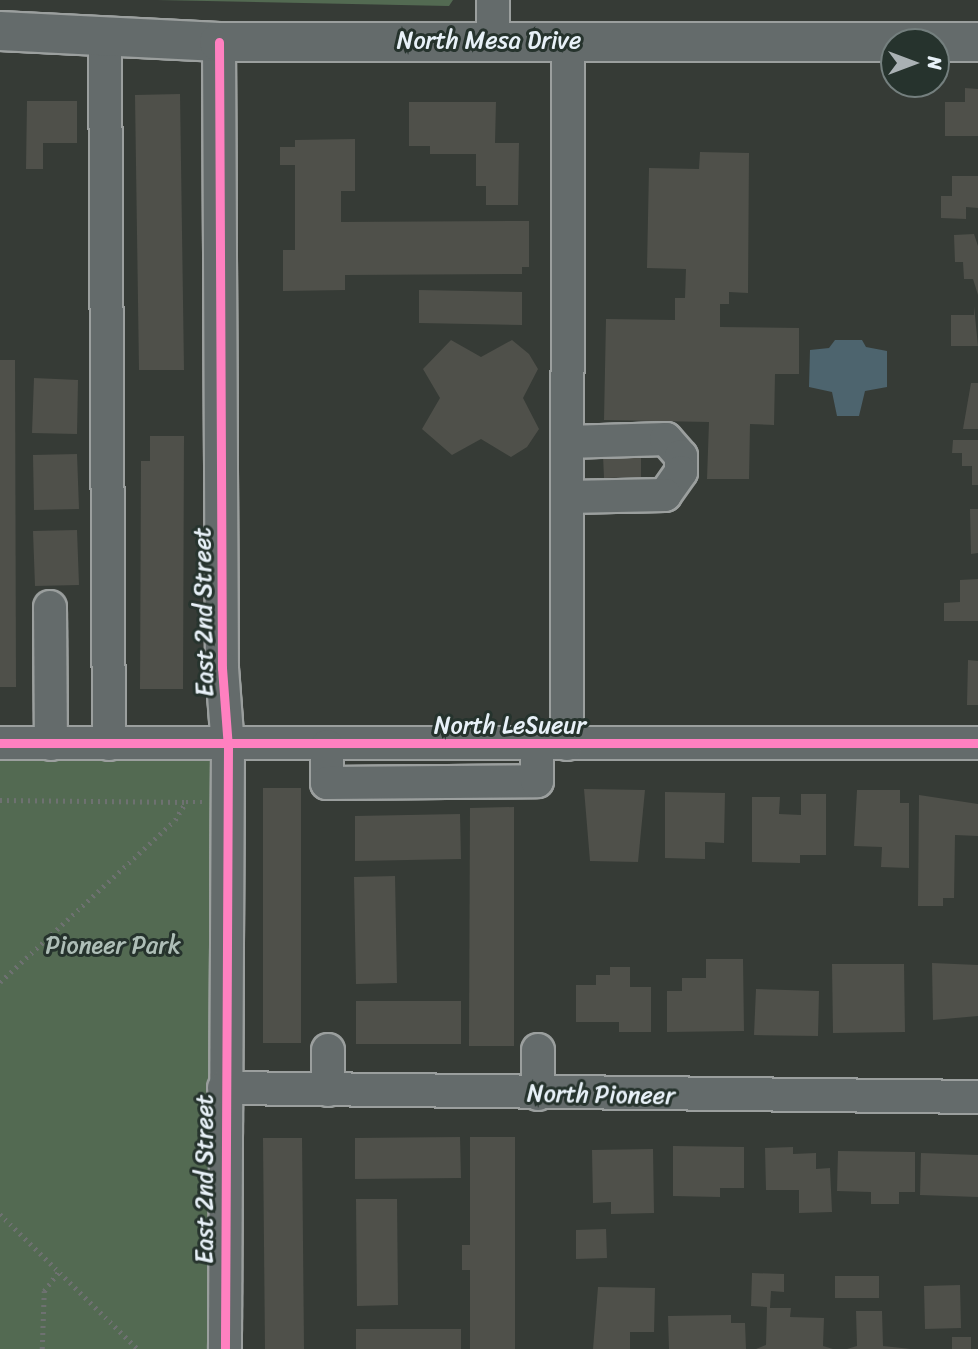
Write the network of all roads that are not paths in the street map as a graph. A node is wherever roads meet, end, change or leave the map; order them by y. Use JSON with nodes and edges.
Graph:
{"nodes":[{"id":1,"x":494,"y":0,"type":"edge"},
{"id":2,"x":0,"y":31,"type":"edge"},
{"id":3,"x":105,"y":37,"type":"junction"},
{"id":4,"x":568,"y":41,"type":"junction"},
{"id":5,"x":219,"y":42,"type":"junction"},
{"id":6,"x":494,"y":42,"type":"junction"},
{"id":7,"x":978,"y":42,"type":"edge"},
{"id":8,"x":567,"y":442,"type":"junction"},
{"id":9,"x":567,"y":497,"type":"junction"},
{"id":10,"x":50,"y":607,"type":"dead end"},
{"id":11,"x":0,"y":743,"type":"edge"},
{"id":12,"x":978,"y":743,"type":"edge"},
{"id":13,"x":51,"y":744,"type":"junction"},
{"id":14,"x":109,"y":744,"type":"junction"},
{"id":15,"x":552,"y":744,"type":"junction"},
{"id":16,"x":327,"y":746,"type":"junction"},
{"id":17,"x":228,"y":747,"type":"junction"},
{"id":18,"x":538,"y":1050,"type":"dead end"},
{"id":19,"x":328,"y":1051,"type":"dead end"},
{"id":20,"x":224,"y":1088,"type":"junction"},
{"id":21,"x":328,"y":1090,"type":"junction"},
{"id":22,"x":538,"y":1094,"type":"junction"},
{"id":23,"x":978,"y":1097,"type":"edge"},
{"id":24,"x":225,"y":1349,"type":"edge"}],
"edges":[{"from":1,"to":6,"type":"street"},
{"from":2,"to":3,"type":"main road","name":"North Mesa Drive"},
{"from":3,"to":5,"type":"main road","name":"North Mesa Drive"},
{"from":3,"to":14,"type":"street"},
{"from":4,"to":6,"type":"main road","name":"North Mesa Drive"},
{"from":4,"to":7,"type":"main road","name":"North Mesa Drive"},
{"from":4,"to":8,"type":"street"},
{"from":5,"to":6,"type":"main road","name":"North Mesa Drive"},
{"from":5,"to":17,"type":"street","name":"East 2nd Street"},
{"from":8,"to":9,"type":"street"},
{"from":8,"to":9,"type":"street"},
{"from":9,"to":15,"type":"street"},
{"from":10,"to":13,"type":"street"},
{"from":11,"to":13,"type":"street","name":"North LeSueur"},
{"from":12,"to":15,"type":"street","name":"North LeSueur"},
{"from":13,"to":14,"type":"street","name":"North LeSueur"},
{"from":14,"to":17,"type":"street","name":"North LeSueur"},
{"from":15,"to":16,"type":"street","name":"North LeSueur"},
{"from":15,"to":16,"type":"street"},
{"from":16,"to":17,"type":"street","name":"North LeSueur"},
{"from":17,"to":20,"type":"street","name":"East 2nd Street"},
{"from":18,"to":22,"type":"street"},
{"from":19,"to":21,"type":"street"},
{"from":20,"to":21,"type":"street","name":"North Pioneer"},
{"from":20,"to":24,"type":"street","name":"East 2nd Street"},
{"from":21,"to":22,"type":"street","name":"North Pioneer"},
{"from":22,"to":23,"type":"street","name":"North Pioneer"}]}
